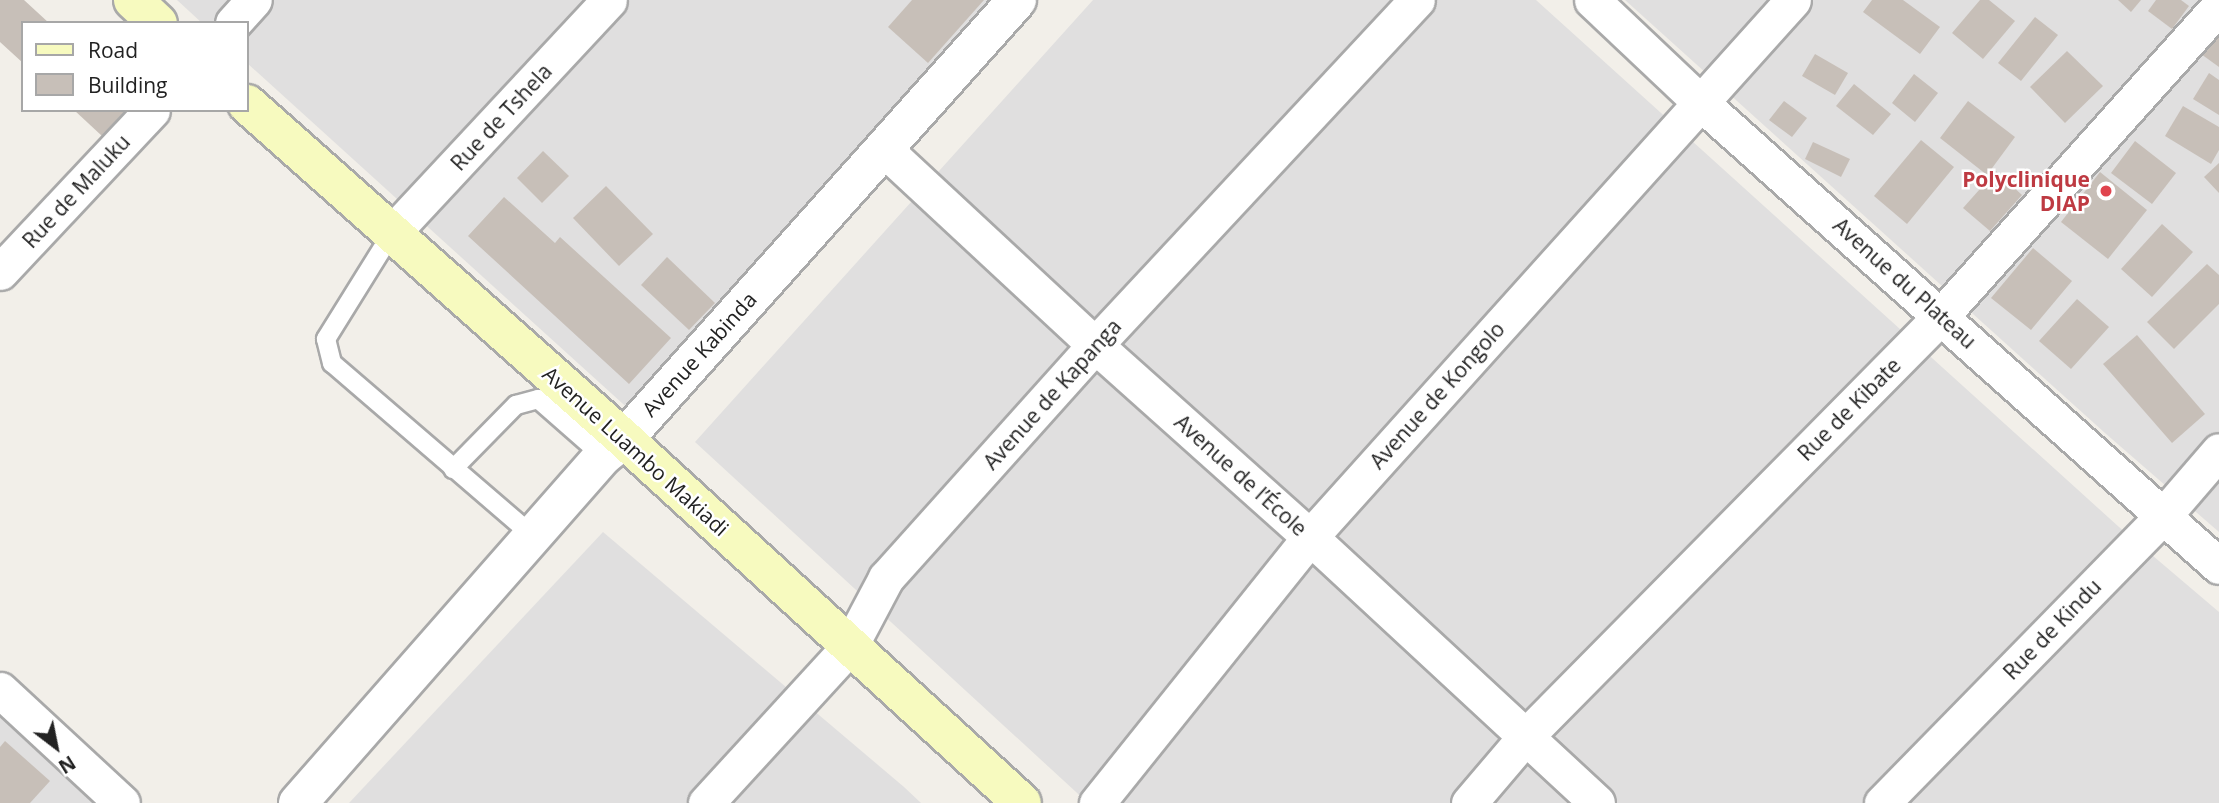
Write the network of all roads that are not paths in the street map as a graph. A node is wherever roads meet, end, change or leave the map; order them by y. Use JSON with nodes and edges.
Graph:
{"nodes":[{"id":1,"x":133,"y":0,"type":"edge"},
{"id":2,"x":254,"y":0,"type":"edge"},
{"id":3,"x":609,"y":0,"type":"edge"},
{"id":4,"x":1017,"y":0,"type":"edge"},
{"id":5,"x":1417,"y":0,"type":"edge"},
{"id":6,"x":1592,"y":0,"type":"edge"},
{"id":7,"x":1793,"y":0,"type":"edge"},
{"id":8,"x":2219,"y":6,"type":"edge"},
{"id":9,"x":156,"y":21,"type":"edge"},
{"id":10,"x":235,"y":21,"type":"edge"},
{"id":11,"x":1700,"y":102,"type":"junction"},
{"id":12,"x":248,"y":105,"type":"edge"},
{"id":13,"x":150,"y":112,"type":"edge"},
{"id":14,"x":883,"y":148,"type":"junction"},
{"id":15,"x":392,"y":233,"type":"junction"},
{"id":16,"x":0,"y":272,"type":"edge"},
{"id":17,"x":1941,"y":316,"type":"junction"},
{"id":18,"x":1095,"y":345,"type":"junction"},
{"id":19,"x":614,"y":447,"type":"junction"},
{"id":20,"x":2219,"y":451,"type":"edge"},
{"id":21,"x":453,"y":469,"type":"junction"},
{"id":22,"x":2164,"y":515,"type":"junction"},
{"id":23,"x":533,"y":536,"type":"junction"},
{"id":24,"x":1310,"y":537,"type":"junction"},
{"id":25,"x":2219,"y":566,"type":"edge"},
{"id":26,"x":850,"y":646,"type":"junction"},
{"id":27,"x":3,"y":699,"type":"edge"},
{"id":28,"x":1525,"y":736,"type":"junction"},
{"id":29,"x":122,"y":803,"type":"edge"},
{"id":30,"x":298,"y":803,"type":"edge"},
{"id":31,"x":706,"y":803,"type":"edge"},
{"id":32,"x":1021,"y":803,"type":"edge"},
{"id":33,"x":1097,"y":803,"type":"edge"},
{"id":34,"x":1469,"y":803,"type":"edge"},
{"id":35,"x":1597,"y":803,"type":"edge"},
{"id":36,"x":1882,"y":803,"type":"edge"}],
"edges":[{"from":1,"to":9,"type":"main road"},
{"from":2,"to":10,"type":"street"},
{"from":3,"to":15,"type":"street","name":"Rue de Tshela"},
{"from":4,"to":14,"type":"street","name":"Avenue Kabinda"},
{"from":5,"to":18,"type":"street","name":"Avenue de Kapanga"},
{"from":6,"to":11,"type":"street","name":"Avenue du Plateau"},
{"from":7,"to":11,"type":"street","name":"Avenue de Kongolo"},
{"from":8,"to":17,"type":"street","name":"Rue de Kibate"},
{"from":11,"to":17,"type":"street","name":"Avenue du Plateau"},
{"from":11,"to":24,"type":"street","name":"Avenue de Kongolo"},
{"from":12,"to":15,"type":"main road","name":"Avenue Luambo Makiadi"},
{"from":13,"to":16,"type":"street","name":"Rue de Maluku"},
{"from":14,"to":18,"type":"street","name":"Avenue de l’École"},
{"from":14,"to":19,"type":"street","name":"Avenue Kabinda"},
{"from":15,"to":19,"type":"main road","name":"Avenue Luambo Makiadi"},
{"from":15,"to":21,"type":"lane"},
{"from":17,"to":22,"type":"street","name":"Avenue du Plateau"},
{"from":17,"to":28,"type":"street","name":"Rue de Kibate"},
{"from":18,"to":24,"type":"street","name":"Avenue de l’École"},
{"from":18,"to":26,"type":"street","name":"Avenue de Kapanga"},
{"from":19,"to":21,"type":"lane"},
{"from":19,"to":23,"type":"street","name":"Avenue Kabinda"},
{"from":19,"to":26,"type":"main road","name":"Avenue Luambo Makiadi"},
{"from":20,"to":22,"type":"street","name":"Rue de Kindu"},
{"from":21,"to":23,"type":"lane"},
{"from":22,"to":25,"type":"street","name":"Avenue du Plateau"},
{"from":22,"to":36,"type":"street","name":"Rue de Kindu"},
{"from":23,"to":30,"type":"street","name":"Avenue Kabinda"},
{"from":24,"to":28,"type":"street","name":"Avenue de l’École"},
{"from":24,"to":33,"type":"street","name":"Avenue de Kongolo"},
{"from":26,"to":31,"type":"street","name":"Avenue de Kapanga"},
{"from":26,"to":32,"type":"main road","name":"Avenue Luambo Makiadi"},
{"from":27,"to":29,"type":"street"},
{"from":28,"to":34,"type":"street","name":"Rue de Kibate"},
{"from":28,"to":35,"type":"street","name":"Avenue de l’École"}]}
